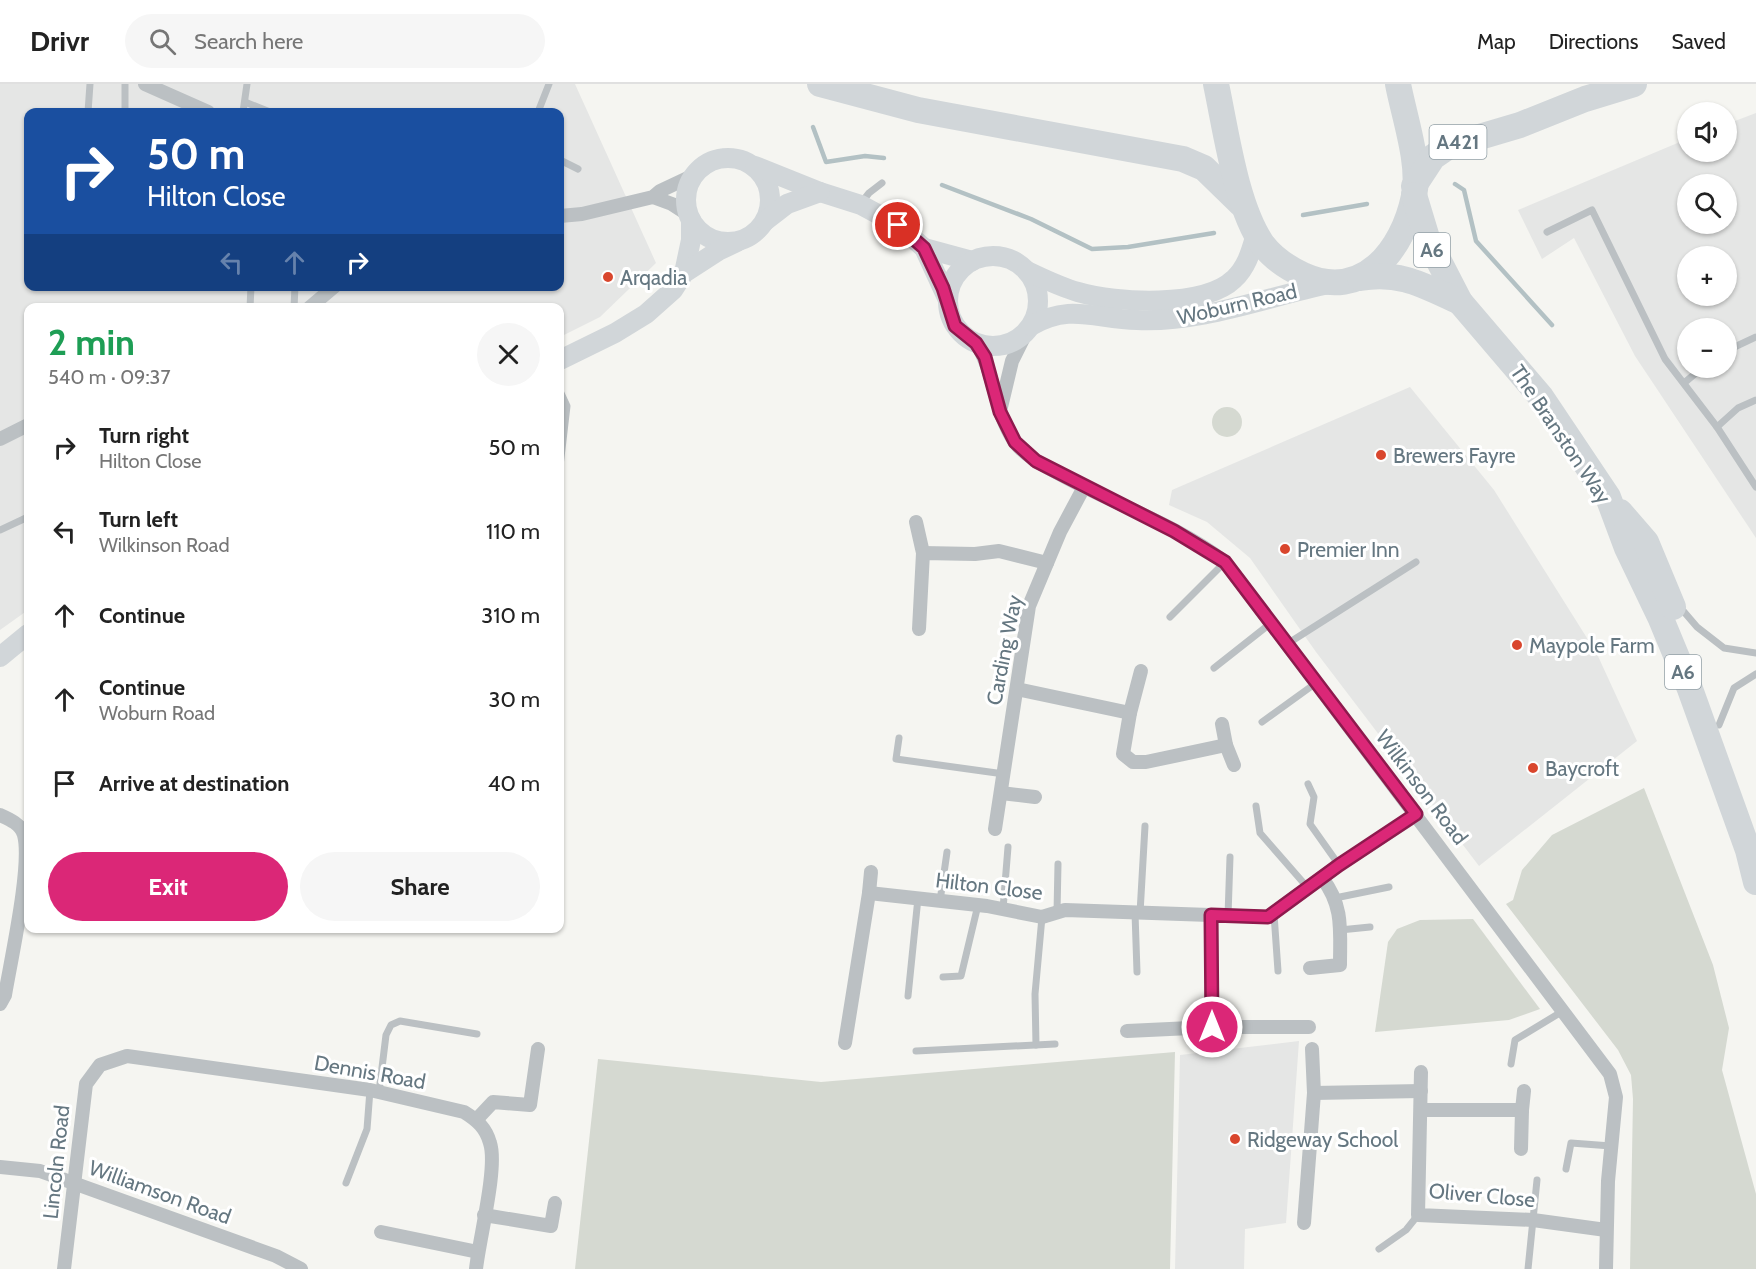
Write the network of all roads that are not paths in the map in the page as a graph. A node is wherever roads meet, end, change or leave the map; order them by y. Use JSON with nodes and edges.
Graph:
{"nodes":[{"id":1,"x":90,"y":84,"type":"edge"},
{"id":2,"x":125,"y":84,"type":"edge"},
{"id":3,"x":145,"y":84,"type":"edge"},
{"id":4,"x":247,"y":84,"type":"edge"},
{"id":5,"x":549,"y":84,"type":"edge"},
{"id":6,"x":820,"y":84,"type":"edge"},
{"id":7,"x":1216,"y":84,"type":"edge"},
{"id":8,"x":1398,"y":84,"type":"edge"},
{"id":9,"x":1634,"y":84,"type":"edge"},
{"id":10,"x":244,"y":102,"type":"junction"},
{"id":11,"x":88,"y":108,"type":"edge"},
{"id":12,"x":125,"y":108,"type":"edge"},
{"id":13,"x":198,"y":108,"type":"edge"},
{"id":14,"x":243,"y":108,"type":"edge"},
{"id":15,"x":260,"y":108,"type":"edge"},
{"id":16,"x":540,"y":108,"type":"edge"},
{"id":17,"x":564,"y":162,"type":"edge"},
{"id":18,"x":753,"y":165,"type":"junction"},
{"id":19,"x":578,"y":169,"type":"dead end"},
{"id":20,"x":694,"y":175,"type":"junction"},
{"id":21,"x":882,"y":183,"type":"dead end"},
{"id":22,"x":1414,"y":190,"type":"junction"},
{"id":23,"x":820,"y":192,"type":"junction"},
{"id":24,"x":653,"y":197,"type":"junction"},
{"id":25,"x":861,"y":204,"type":"junction"},
{"id":26,"x":564,"y":216,"type":"edge"},
{"id":27,"x":690,"y":218,"type":"junction"},
{"id":28,"x":765,"y":221,"type":"junction"},
{"id":29,"x":1252,"y":223,"type":"junction"},
{"id":30,"x":1547,"y":232,"type":"dead end"},
{"id":31,"x":740,"y":241,"type":"junction"},
{"id":32,"x":924,"y":248,"type":"junction"},
{"id":33,"x":972,"y":261,"type":"junction"},
{"id":34,"x":1027,"y":271,"type":"junction"},
{"id":35,"x":684,"y":273,"type":"junction"},
{"id":36,"x":1344,"y":281,"type":"junction"},
{"id":37,"x":329,"y":291,"type":"edge"},
{"id":38,"x":948,"y":300,"type":"junction"},
{"id":39,"x":1460,"y":302,"type":"junction"},
{"id":40,"x":315,"y":303,"type":"edge"},
{"id":41,"x":1029,"y":328,"type":"junction"},
{"id":42,"x":1756,"y":337,"type":"edge"},
{"id":43,"x":976,"y":343,"type":"junction"},
{"id":44,"x":1737,"y":346,"type":"edge"},
{"id":45,"x":564,"y":358,"type":"edge"},
{"id":46,"x":1690,"y":378,"type":"edge"},
{"id":47,"x":1684,"y":383,"type":"junction"},
{"id":48,"x":564,"y":400,"type":"edge"},
{"id":49,"x":1756,"y":400,"type":"edge"},
{"id":50,"x":1000,"y":412,"type":"junction"},
{"id":51,"x":24,"y":427,"type":"edge"},
{"id":52,"x":1717,"y":427,"type":"junction"},
{"id":53,"x":564,"y":432,"type":"edge"},
{"id":54,"x":0,"y":439,"type":"edge"},
{"id":55,"x":1084,"y":487,"type":"junction"},
{"id":56,"x":1756,"y":487,"type":"edge"},
{"id":57,"x":1608,"y":497,"type":"junction"},
{"id":58,"x":24,"y":519,"type":"edge"},
{"id":59,"x":916,"y":522,"type":"dead end"},
{"id":60,"x":0,"y":530,"type":"edge"},
{"id":61,"x":923,"y":553,"type":"junction"},
{"id":62,"x":1225,"y":562,"type":"junction"},
{"id":63,"x":1416,"y":562,"type":"dead end"},
{"id":64,"x":1047,"y":563,"type":"junction"},
{"id":65,"x":1667,"y":592,"type":"junction"},
{"id":66,"x":1170,"y":617,"type":"dead end"},
{"id":67,"x":1271,"y":623,"type":"junction"},
{"id":68,"x":919,"y":629,"type":"dead end"},
{"id":69,"x":24,"y":637,"type":"edge"},
{"id":70,"x":1287,"y":644,"type":"junction"},
{"id":71,"x":1756,"y":653,"type":"edge"},
{"id":72,"x":0,"y":657,"type":"edge"},
{"id":73,"x":1214,"y":668,"type":"dead end"},
{"id":74,"x":1141,"y":671,"type":"dead end"},
{"id":75,"x":1756,"y":674,"type":"edge"},
{"id":76,"x":1316,"y":683,"type":"junction"},
{"id":77,"x":1017,"y":689,"type":"junction"},
{"id":78,"x":1130,"y":712,"type":"junction"},
{"id":79,"x":1262,"y":722,"type":"dead end"},
{"id":80,"x":1222,"y":724,"type":"dead end"},
{"id":81,"x":1719,"y":725,"type":"junction"},
{"id":82,"x":899,"y":738,"type":"dead end"},
{"id":83,"x":1226,"y":745,"type":"junction"},
{"id":84,"x":1234,"y":765,"type":"dead end"},
{"id":85,"x":1004,"y":774,"type":"junction"},
{"id":86,"x":1308,"y":784,"type":"dead end"},
{"id":87,"x":1001,"y":794,"type":"junction"},
{"id":88,"x":1035,"y":797,"type":"dead end"},
{"id":89,"x":1256,"y":806,"type":"dead end"},
{"id":90,"x":1416,"y":814,"type":"junction"},
{"id":91,"x":0,"y":815,"type":"edge"},
{"id":92,"x":1145,"y":826,"type":"dead end"},
{"id":93,"x":995,"y":829,"type":"dead end"},
{"id":94,"x":24,"y":832,"type":"edge"},
{"id":95,"x":1008,"y":847,"type":"dead end"},
{"id":96,"x":1748,"y":850,"type":"junction"},
{"id":97,"x":947,"y":852,"type":"dead end"},
{"id":98,"x":1230,"y":857,"type":"dead end"},
{"id":99,"x":1058,"y":864,"type":"dead end"},
{"id":100,"x":1339,"y":865,"type":"junction"},
{"id":101,"x":871,"y":872,"type":"dead end"},
{"id":102,"x":24,"y":875,"type":"edge"},
{"id":103,"x":1322,"y":878,"type":"junction"},
{"id":104,"x":1756,"y":882,"type":"edge"},
{"id":105,"x":1389,"y":887,"type":"dead end"},
{"id":106,"x":1308,"y":888,"type":"junction"},
{"id":107,"x":869,"y":893,"type":"junction"},
{"id":108,"x":918,"y":898,"type":"junction"},
{"id":109,"x":1335,"y":898,"type":"junction"},
{"id":110,"x":940,"y":901,"type":"junction"},
{"id":111,"x":978,"y":905,"type":"junction"},
{"id":112,"x":1003,"y":909,"type":"junction"},
{"id":113,"x":1057,"y":912,"type":"junction"},
{"id":114,"x":1138,"y":913,"type":"junction"},
{"id":115,"x":1274,"y":913,"type":"junction"},
{"id":116,"x":1211,"y":915,"type":"junction"},
{"id":117,"x":1228,"y":916,"type":"junction"},
{"id":118,"x":1042,"y":917,"type":"junction"},
{"id":119,"x":1370,"y":927,"type":"dead end"},
{"id":120,"x":1340,"y":930,"type":"junction"},
{"id":121,"x":1310,"y":968,"type":"dead end"},
{"id":122,"x":1278,"y":971,"type":"dead end"},
{"id":123,"x":1137,"y":972,"type":"dead end"},
{"id":124,"x":943,"y":977,"type":"dead end"},
{"id":125,"x":908,"y":996,"type":"dead end"},
{"id":126,"x":0,"y":1004,"type":"edge"},
{"id":127,"x":1563,"y":1011,"type":"junction"},
{"id":128,"x":1212,"y":1027,"type":"junction"},
{"id":129,"x":1309,"y":1027,"type":"dead end"},
{"id":130,"x":1127,"y":1031,"type":"dead end"},
{"id":131,"x":477,"y":1034,"type":"dead end"},
{"id":132,"x":845,"y":1043,"type":"dead end"},
{"id":133,"x":1055,"y":1044,"type":"dead end"},
{"id":134,"x":1036,"y":1046,"type":"junction"},
{"id":135,"x":538,"y":1049,"type":"dead end"},
{"id":136,"x":1312,"y":1049,"type":"dead end"},
{"id":137,"x":916,"y":1051,"type":"dead end"},
{"id":138,"x":1511,"y":1064,"type":"dead end"},
{"id":139,"x":100,"y":1065,"type":"joint"},
{"id":140,"x":1421,"y":1072,"type":"dead end"},
{"id":141,"x":375,"y":1091,"type":"junction"},
{"id":142,"x":1421,"y":1091,"type":"junction"},
{"id":143,"x":1524,"y":1091,"type":"dead end"},
{"id":144,"x":1314,"y":1093,"type":"junction"},
{"id":145,"x":1422,"y":1110,"type":"junction"},
{"id":146,"x":1522,"y":1110,"type":"junction"},
{"id":147,"x":477,"y":1119,"type":"junction"},
{"id":148,"x":1611,"y":1146,"type":"junction"},
{"id":149,"x":1521,"y":1149,"type":"dead end"},
{"id":150,"x":0,"y":1167,"type":"edge"},
{"id":151,"x":1566,"y":1169,"type":"dead end"},
{"id":152,"x":1537,"y":1180,"type":"dead end"},
{"id":153,"x":76,"y":1183,"type":"junction"},
{"id":154,"x":346,"y":1183,"type":"dead end"},
{"id":155,"x":555,"y":1203,"type":"dead end"},
{"id":156,"x":484,"y":1215,"type":"junction"},
{"id":157,"x":1419,"y":1215,"type":"junction"},
{"id":158,"x":1533,"y":1220,"type":"junction"},
{"id":159,"x":1304,"y":1223,"type":"dead end"},
{"id":160,"x":1606,"y":1230,"type":"junction"},
{"id":161,"x":381,"y":1232,"type":"dead end"},
{"id":162,"x":1379,"y":1249,"type":"dead end"},
{"id":163,"x":478,"y":1252,"type":"junction"},
{"id":164,"x":64,"y":1269,"type":"edge"},
{"id":165,"x":301,"y":1269,"type":"edge"},
{"id":166,"x":476,"y":1269,"type":"edge"},
{"id":167,"x":1528,"y":1269,"type":"edge"},
{"id":168,"x":1606,"y":1269,"type":"edge"}],
"edges":[{"from":1,"to":11,"type":"lane"},
{"from":2,"to":12,"type":"lane"},
{"from":3,"to":13,"type":"street"},
{"from":4,"to":10,"type":"lane"},
{"from":5,"to":16,"type":"lane"},
{"from":6,"to":29,"type":"highway","name":"The Branston Way"},
{"from":7,"to":29,"type":"highway"},
{"from":8,"to":22,"type":"highway"},
{"from":9,"to":22,"type":"highway","number":"A421"},
{"from":10,"to":14,"type":"lane"},
{"from":10,"to":15,"type":"lane"},
{"from":17,"to":19,"type":"lane"},
{"from":18,"to":20,"type":"main road"},
{"from":18,"to":23,"type":"main road"},
{"from":18,"to":28,"type":"main road"},
{"from":20,"to":24,"type":"street"},
{"from":20,"to":27,"type":"main road"},
{"from":21,"to":25,"type":"lane"},
{"from":22,"to":36,"type":"highway"},
{"from":22,"to":39,"type":"highway","name":"The Branston Way","number":"A6"},
{"from":23,"to":25,"type":"main road"},
{"from":23,"to":28,"type":"main road"},
{"from":24,"to":26,"type":"street"},
{"from":24,"to":27,"type":"street"},
{"from":25,"to":32,"type":"main road"},
{"from":27,"to":31,"type":"main road"},
{"from":27,"to":35,"type":"main road"},
{"from":28,"to":31,"type":"main road"},
{"from":29,"to":34,"type":"main road","name":"Woburn Road"},
{"from":29,"to":36,"type":"highway","name":"The Branston Way"},
{"from":30,"to":47,"type":"lane"},
{"from":31,"to":35,"type":"main road"},
{"from":32,"to":33,"type":"main road"},
{"from":32,"to":38,"type":"main road"},
{"from":33,"to":34,"type":"main road"},
{"from":33,"to":38,"type":"main road"},
{"from":34,"to":41,"type":"main road"},
{"from":35,"to":45,"type":"main road"},
{"from":36,"to":39,"type":"highway","name":"The Branston Way","number":"A6"},
{"from":36,"to":41,"type":"main road","name":"Woburn Road"},
{"from":37,"to":40,"type":"street"},
{"from":38,"to":43,"type":"main road"},
{"from":39,"to":57,"type":"highway","name":"The Branston Way","number":"A6"},
{"from":41,"to":43,"type":"main road"},
{"from":41,"to":50,"type":"street"},
{"from":42,"to":44,"type":"lane"},
{"from":43,"to":50,"type":"street","name":"Wilkinson Road"},
{"from":46,"to":47,"type":"lane"},
{"from":47,"to":52,"type":"lane"},
{"from":48,"to":53,"type":"lane"},
{"from":49,"to":52,"type":"lane"},
{"from":50,"to":55,"type":"street","name":"Wilkinson Road"},
{"from":51,"to":54,"type":"street"},
{"from":52,"to":56,"type":"lane"},
{"from":55,"to":62,"type":"street","name":"Wilkinson Road"},
{"from":55,"to":64,"type":"street","name":"Carding Way"},
{"from":57,"to":65,"type":"highway"},
{"from":57,"to":96,"type":"highway","name":"The Branston Way","number":"A6"},
{"from":58,"to":60,"type":"lane"},
{"from":59,"to":61,"type":"street"},
{"from":61,"to":64,"type":"street"},
{"from":61,"to":68,"type":"street"},
{"from":62,"to":66,"type":"lane"},
{"from":62,"to":67,"type":"street","name":"Wilkinson Road"},
{"from":63,"to":70,"type":"lane"},
{"from":64,"to":77,"type":"street","name":"Carding Way"},
{"from":65,"to":71,"type":"lane"},
{"from":65,"to":81,"type":"highway"},
{"from":67,"to":70,"type":"street","name":"Wilkinson Road"},
{"from":67,"to":73,"type":"lane"},
{"from":69,"to":72,"type":"main road"},
{"from":70,"to":76,"type":"street","name":"Wilkinson Road"},
{"from":74,"to":78,"type":"street"},
{"from":75,"to":81,"type":"lane"},
{"from":76,"to":79,"type":"lane"},
{"from":76,"to":90,"type":"street","name":"Wilkinson Road"},
{"from":77,"to":78,"type":"street"},
{"from":77,"to":85,"type":"street","name":"Carding Way"},
{"from":78,"to":83,"type":"street"},
{"from":80,"to":83,"type":"street"},
{"from":81,"to":96,"type":"highway"},
{"from":82,"to":85,"type":"lane"},
{"from":83,"to":84,"type":"street"},
{"from":85,"to":87,"type":"street","name":"Carding Way"},
{"from":86,"to":100,"type":"lane"},
{"from":87,"to":88,"type":"street"},
{"from":87,"to":93,"type":"street","name":"Carding Way"},
{"from":89,"to":106,"type":"lane"},
{"from":90,"to":100,"type":"street","name":"Hilton Close"},
{"from":90,"to":127,"type":"street","name":"Wilkinson Road"},
{"from":91,"to":94,"type":"street"},
{"from":92,"to":114,"type":"lane"},
{"from":95,"to":112,"type":"lane"},
{"from":96,"to":104,"type":"highway","name":"The Branston Way","number":"A6"},
{"from":97,"to":110,"type":"lane"},
{"from":98,"to":117,"type":"lane"},
{"from":99,"to":113,"type":"lane"},
{"from":100,"to":103,"type":"street","name":"Hilton Close"},
{"from":101,"to":107,"type":"street"},
{"from":102,"to":126,"type":"street"},
{"from":103,"to":106,"type":"street","name":"Hilton Close"},
{"from":103,"to":109,"type":"street"},
{"from":105,"to":109,"type":"lane"},
{"from":106,"to":115,"type":"street","name":"Hilton Close"},
{"from":107,"to":108,"type":"street","name":"Hilton Close"},
{"from":107,"to":132,"type":"street"},
{"from":108,"to":110,"type":"street","name":"Hilton Close"},
{"from":108,"to":125,"type":"lane"},
{"from":109,"to":120,"type":"street"},
{"from":110,"to":111,"type":"street","name":"Hilton Close"},
{"from":111,"to":112,"type":"street","name":"Hilton Close"},
{"from":111,"to":124,"type":"lane"},
{"from":112,"to":118,"type":"street","name":"Hilton Close"},
{"from":113,"to":114,"type":"street","name":"Hilton Close"},
{"from":113,"to":118,"type":"street","name":"Hilton Close"},
{"from":114,"to":116,"type":"street","name":"Hilton Close"},
{"from":114,"to":123,"type":"lane"},
{"from":115,"to":117,"type":"street","name":"Hilton Close"},
{"from":115,"to":122,"type":"lane"},
{"from":116,"to":117,"type":"street","name":"Hilton Close"},
{"from":116,"to":128,"type":"street"},
{"from":118,"to":134,"type":"lane"},
{"from":119,"to":120,"type":"lane"},
{"from":120,"to":121,"type":"street"},
{"from":127,"to":138,"type":"lane"},
{"from":127,"to":148,"type":"street","name":"Wilkinson Road"},
{"from":128,"to":129,"type":"street"},
{"from":128,"to":130,"type":"street"},
{"from":131,"to":141,"type":"lane"},
{"from":133,"to":134,"type":"lane"},
{"from":134,"to":137,"type":"lane"},
{"from":135,"to":147,"type":"street"},
{"from":136,"to":144,"type":"street"},
{"from":139,"to":141,"type":"street","name":"Dennis Road"},
{"from":139,"to":153,"type":"street","name":"Lincoln Road"},
{"from":140,"to":142,"type":"street","name":"Oliver Close"},
{"from":141,"to":147,"type":"street","name":"Dennis Road"},
{"from":141,"to":154,"type":"lane"},
{"from":142,"to":144,"type":"street"},
{"from":142,"to":145,"type":"street","name":"Oliver Close"},
{"from":143,"to":146,"type":"street"},
{"from":144,"to":159,"type":"street"},
{"from":145,"to":146,"type":"street"},
{"from":145,"to":157,"type":"street","name":"Oliver Close"},
{"from":146,"to":149,"type":"street"},
{"from":147,"to":156,"type":"street"},
{"from":148,"to":151,"type":"lane"},
{"from":148,"to":160,"type":"street","name":"Wilkinson Road"},
{"from":150,"to":153,"type":"street","name":"Williamson Road"},
{"from":152,"to":158,"type":"lane"},
{"from":153,"to":164,"type":"street","name":"Lincoln Road"},
{"from":153,"to":165,"type":"street","name":"Williamson Road"},
{"from":155,"to":156,"type":"street"},
{"from":156,"to":163,"type":"street"},
{"from":157,"to":158,"type":"street","name":"Oliver Close"},
{"from":157,"to":162,"type":"lane"},
{"from":158,"to":160,"type":"street","name":"Oliver Close"},
{"from":158,"to":167,"type":"lane"},
{"from":160,"to":168,"type":"street","name":"Wilkinson Road"},
{"from":161,"to":163,"type":"street"},
{"from":163,"to":166,"type":"street"}]}
